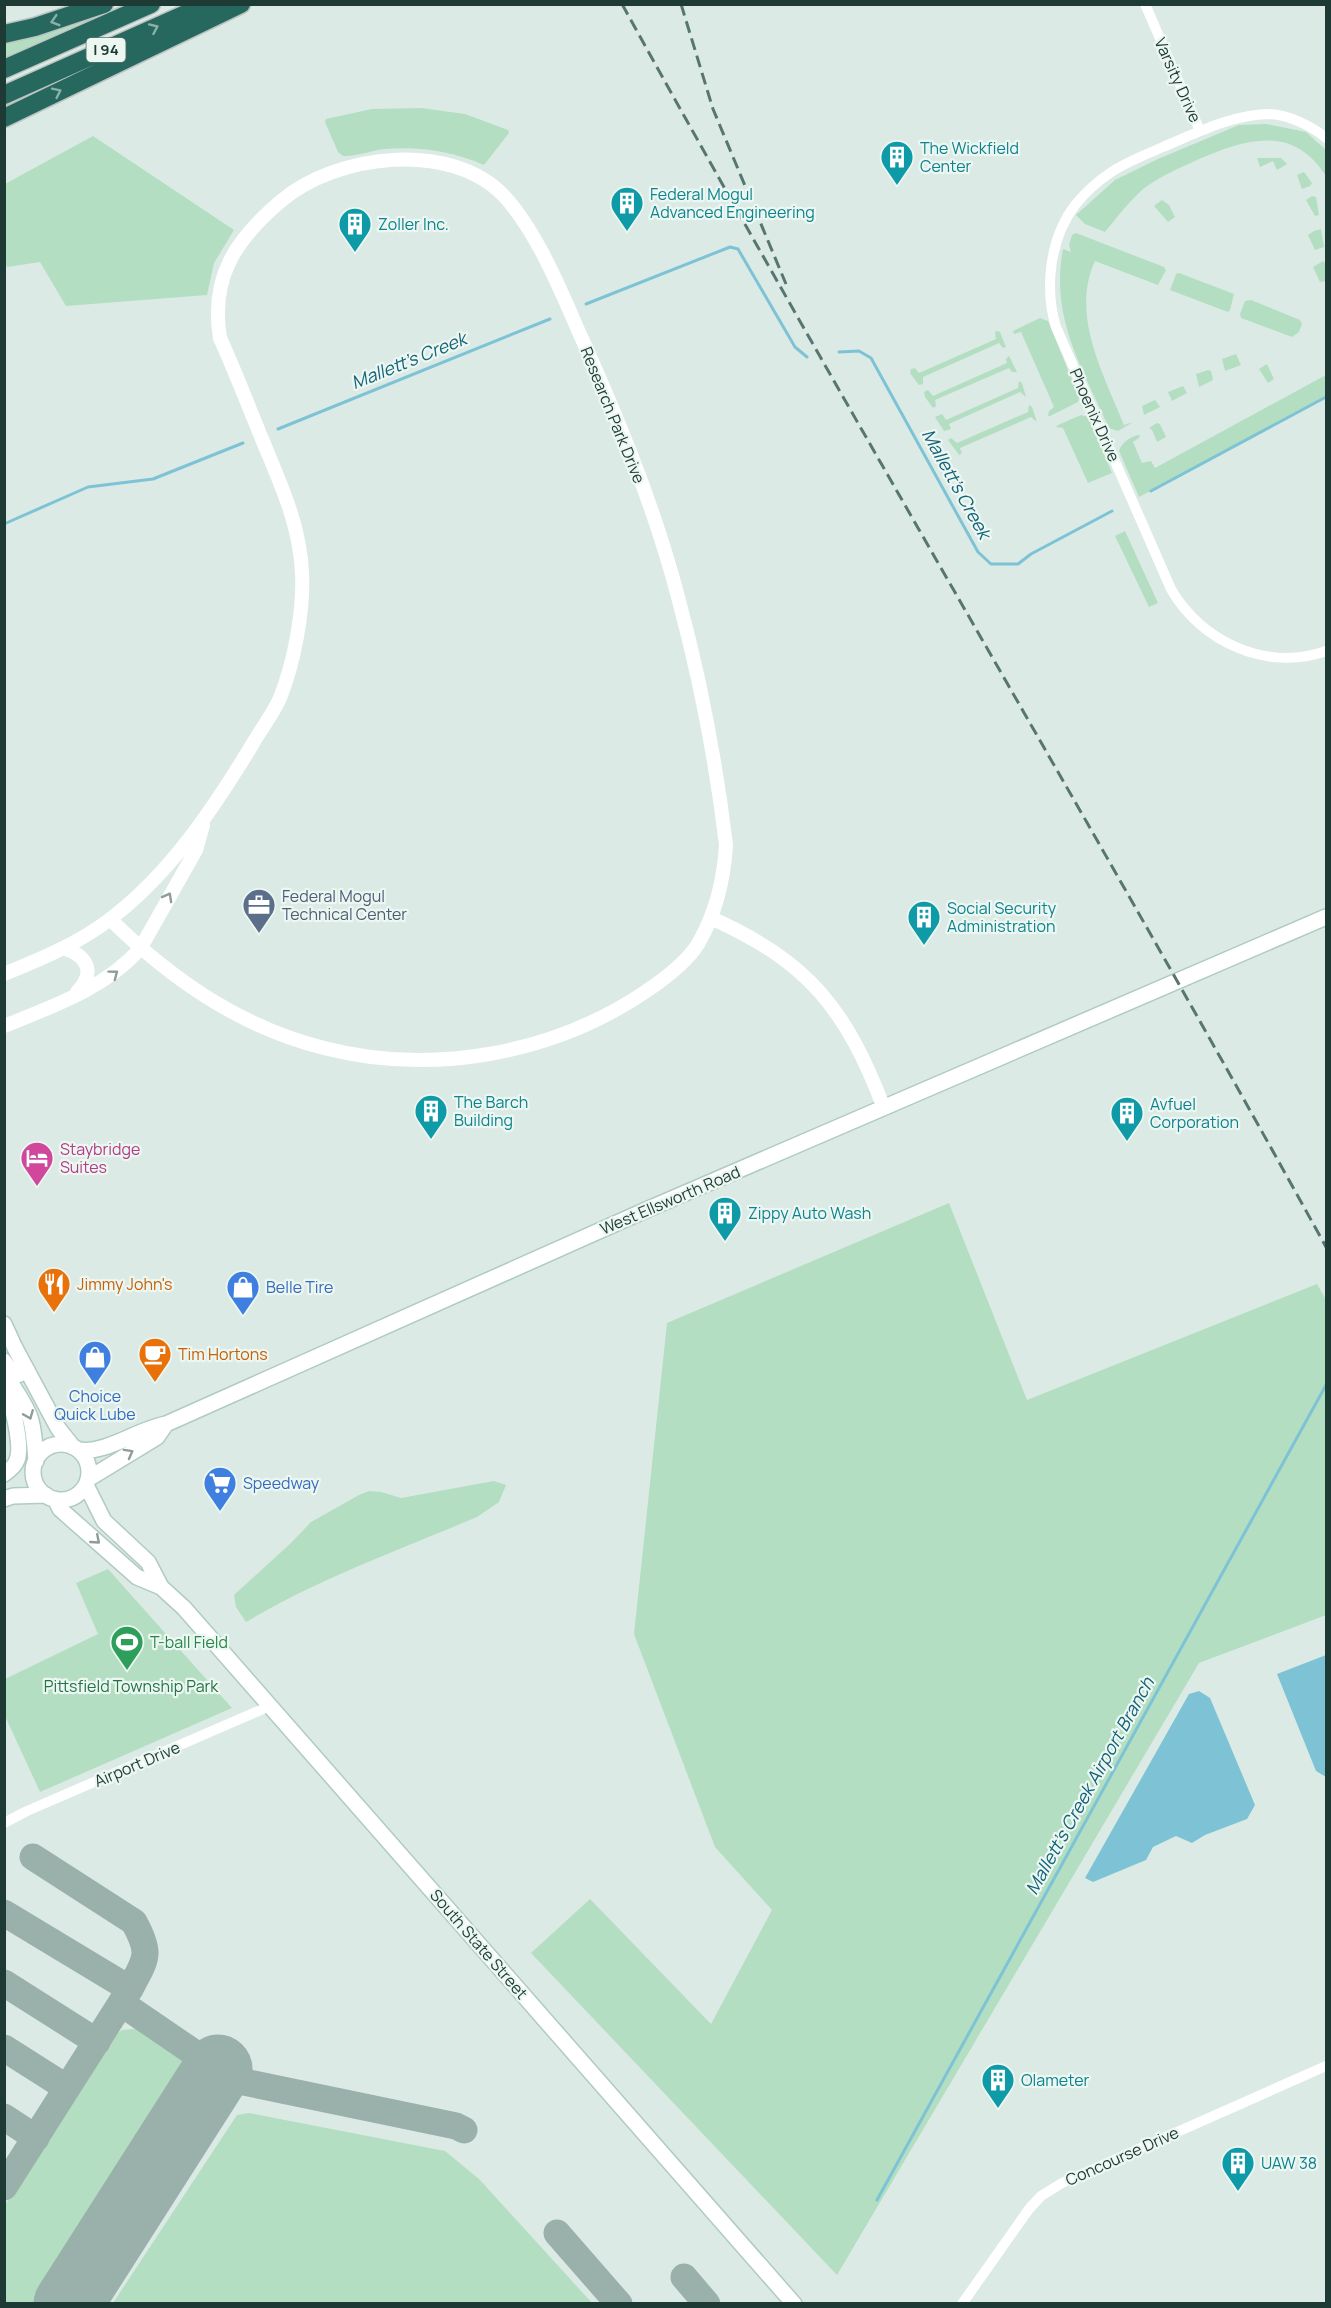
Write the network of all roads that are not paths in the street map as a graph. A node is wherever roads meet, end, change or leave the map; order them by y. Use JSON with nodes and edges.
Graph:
{"nodes":[{"id":1,"x":104,"y":4,"type":"edge"},
{"id":2,"x":151,"y":4,"type":"edge"},
{"id":3,"x":208,"y":4,"type":"edge"},
{"id":4,"x":241,"y":4,"type":"edge"},
{"id":5,"x":1144,"y":4,"type":"edge"},
{"id":6,"x":4,"y":34,"type":"edge"},
{"id":7,"x":4,"y":69,"type":"edge"},
{"id":8,"x":4,"y":94,"type":"edge"},
{"id":9,"x":4,"y":118,"type":"edge"},
{"id":10,"x":1200,"y":131,"type":"junction"},
{"id":11,"x":1326,"y":138,"type":"edge"},
{"id":12,"x":1326,"y":651,"type":"edge"},
{"id":13,"x":205,"y":820,"type":"junction"},
{"id":14,"x":1326,"y":917,"type":"edge"},
{"id":15,"x":711,"y":918,"type":"junction"},
{"id":16,"x":110,"y":919,"type":"junction"},
{"id":17,"x":63,"y":948,"type":"junction"},
{"id":18,"x":140,"y":949,"type":"junction"},
{"id":19,"x":4,"y":975,"type":"edge"},
{"id":20,"x":74,"y":996,"type":"junction"},
{"id":21,"x":4,"y":1026,"type":"edge"},
{"id":22,"x":884,"y":1108,"type":"junction"},
{"id":23,"x":6,"y":1329,"type":"edge"},
{"id":24,"x":4,"y":1361,"type":"edge"},
{"id":25,"x":27,"y":1370,"type":"junction"},
{"id":26,"x":4,"y":1375,"type":"edge"},
{"id":27,"x":4,"y":1383,"type":"edge"},
{"id":28,"x":166,"y":1424,"type":"junction"},
{"id":29,"x":76,"y":1448,"type":"junction"},
{"id":30,"x":35,"y":1464,"type":"junction"},
{"id":31,"x":4,"y":1474,"type":"edge"},
{"id":32,"x":4,"y":1479,"type":"edge"},
{"id":33,"x":87,"y":1482,"type":"junction"},
{"id":34,"x":50,"y":1497,"type":"junction"},
{"id":35,"x":4,"y":1498,"type":"edge"},
{"id":36,"x":161,"y":1587,"type":"junction"},
{"id":37,"x":270,"y":1706,"type":"junction"},
{"id":38,"x":4,"y":1823,"type":"edge"},
{"id":39,"x":1326,"y":2066,"type":"edge"},
{"id":40,"x":794,"y":2304,"type":"edge"},
{"id":41,"x":962,"y":2304,"type":"edge"}],
"edges":[{"from":1,"to":6,"type":"highway","one_way":true},
{"from":2,"to":7,"type":"highway","number":"I 94"},
{"from":8,"to":3,"type":"highway","number":"I 94","one_way":true},
{"from":9,"to":4,"type":"highway","one_way":true},
{"from":5,"to":10,"type":"street","name":"Varsity Drive"},
{"from":10,"to":11,"type":"street","name":"Varsity Drive"},
{"from":10,"to":12,"type":"street","name":"Phoenix Drive"},
{"from":13,"to":15,"type":"street","name":"Research Park Drive"},
{"from":13,"to":16,"type":"street","name":"Research Park Drive"},
{"from":18,"to":13,"type":"street","name":"Research Park Drive","one_way":true},
{"from":14,"to":22,"type":"main road","name":"West Ellsworth Road"},
{"from":15,"to":18,"type":"street","name":"Research Park Drive"},
{"from":15,"to":22,"type":"street"},
{"from":16,"to":17,"type":"street","name":"Research Park Drive"},
{"from":16,"to":18,"type":"street","name":"Research Park Drive"},
{"from":17,"to":19,"type":"street","name":"Research Park Drive"},
{"from":17,"to":20,"type":"street"},
{"from":20,"to":18,"type":"street","name":"Research Park Drive","one_way":true},
{"from":20,"to":21,"type":"street","name":"Research Park Drive"},
{"from":22,"to":28,"type":"main road","name":"West Ellsworth Road"},
{"from":23,"to":25,"type":"main road"},
{"from":24,"to":25,"type":"main road"},
{"from":25,"to":29,"type":"main road"},
{"from":26,"to":30,"type":"main road","one_way":true},
{"from":27,"to":31,"type":"main road"},
{"from":28,"to":29,"type":"main road","name":"West Ellsworth Road"},
{"from":33,"to":28,"type":"main road","name":"West Ellsworth Road","one_way":true},
{"from":29,"to":30,"type":"main road"},
{"from":29,"to":33,"type":"main road"},
{"from":30,"to":32,"type":"main road"},
{"from":30,"to":34,"type":"main road"},
{"from":33,"to":34,"type":"main road"},
{"from":33,"to":36,"type":"main road","name":"South State Street"},
{"from":34,"to":35,"type":"main road"},
{"from":34,"to":36,"type":"main road","name":"South State Street","one_way":true},
{"from":36,"to":37,"type":"main road","name":"South State Street"},
{"from":37,"to":38,"type":"street","name":"Airport Drive"},
{"from":37,"to":40,"type":"main road","name":"South State Street"},
{"from":39,"to":41,"type":"street","name":"Concourse Drive"}]}
